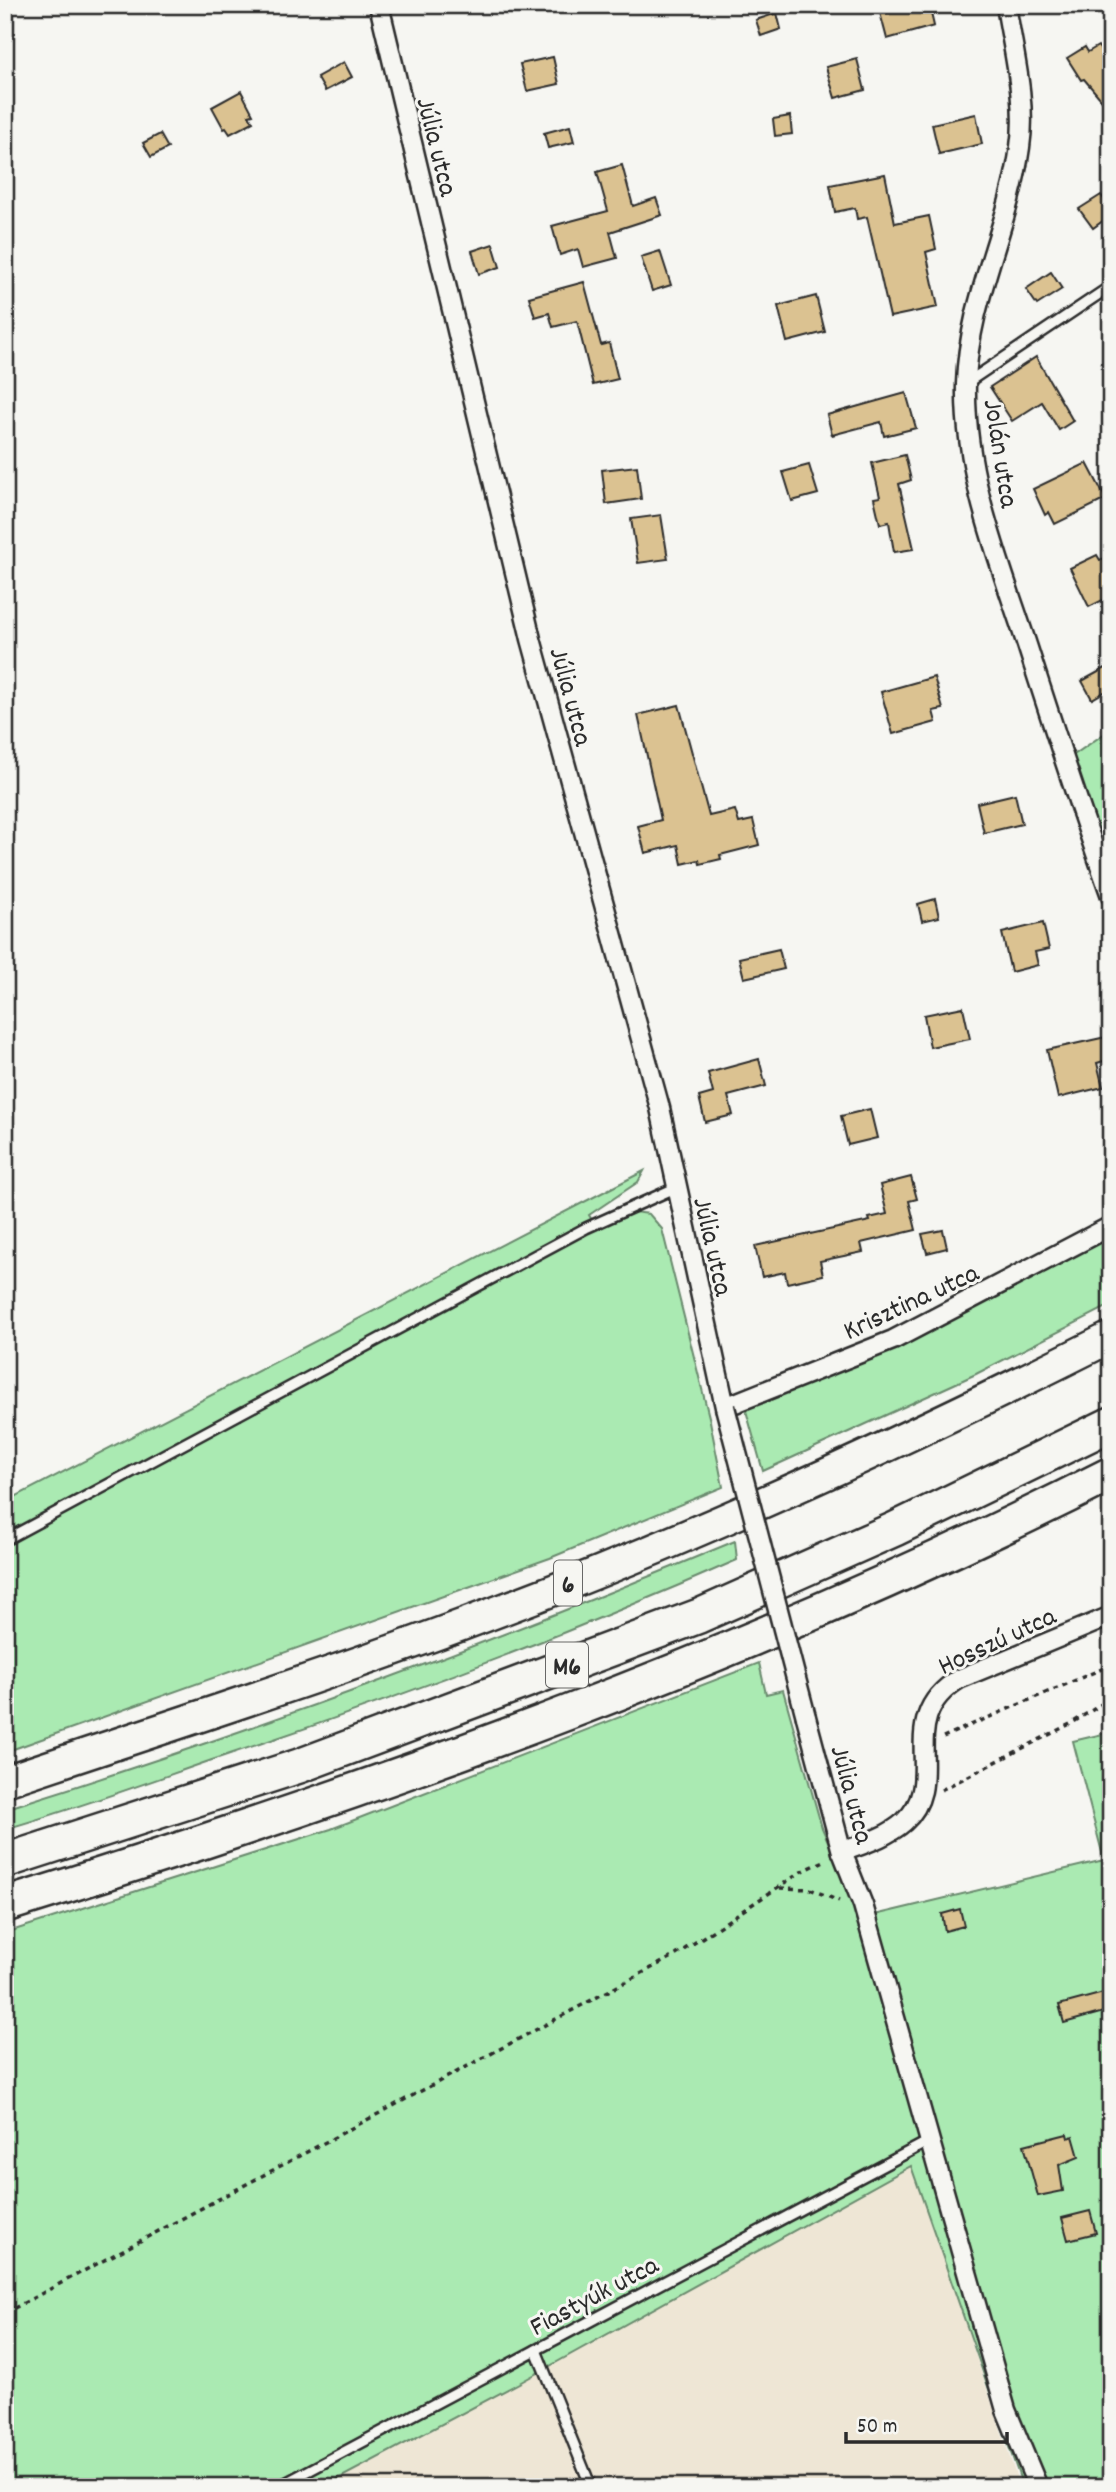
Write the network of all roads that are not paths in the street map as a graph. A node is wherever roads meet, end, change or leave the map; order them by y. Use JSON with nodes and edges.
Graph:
{"nodes":[{"id":1,"x":379,"y":5,"type":"edge"},
{"id":2,"x":1006,"y":5,"type":"edge"},
{"id":3,"x":1111,"y":286,"type":"edge"},
{"id":4,"x":966,"y":383,"type":"junction"},
{"id":5,"x":1111,"y":896,"type":"edge"},
{"id":6,"x":675,"y":1188,"type":"junction"},
{"id":7,"x":1111,"y":1226,"type":"edge"},
{"id":8,"x":1111,"y":1337,"type":"edge"},
{"id":9,"x":725,"y":1407,"type":"junction"},
{"id":10,"x":1111,"y":1424,"type":"edge"},
{"id":11,"x":1111,"y":1474,"type":"edge"},
{"id":12,"x":5,"y":1540,"type":"edge"},
{"id":13,"x":1111,"y":1616,"type":"edge"},
{"id":14,"x":5,"y":1781,"type":"edge"},
{"id":15,"x":842,"y":1852,"type":"junction"},
{"id":16,"x":5,"y":1861,"type":"edge"},
{"id":17,"x":5,"y":1905,"type":"edge"},
{"id":18,"x":929,"y":2141,"type":"junction"},
{"id":19,"x":536,"y":2350,"type":"junction"},
{"id":20,"x":278,"y":2487,"type":"edge"},
{"id":21,"x":591,"y":2487,"type":"edge"},
{"id":22,"x":1038,"y":2487,"type":"edge"}],
"edges":[{"from":1,"to":6,"type":"street","name":"Júlia utca"},
{"from":2,"to":4,"type":"street","name":"Jolán utca"},
{"from":3,"to":4,"type":"lane"},
{"from":4,"to":5,"type":"street","name":"Jolán utca"},
{"from":6,"to":9,"type":"street","name":"Júlia utca"},
{"from":6,"to":12,"type":"lane"},
{"from":7,"to":9,"type":"street","name":"Krisztina utca"},
{"from":8,"to":14,"type":"main road","number":"6"},
{"from":9,"to":15,"type":"street","name":"Júlia utca","bridge":true},
{"from":10,"to":16,"type":"highway","number":"M6"},
{"from":11,"to":17,"type":"highway","number":"M6"},
{"from":13,"to":15,"type":"street","name":"Hosszú utca"},
{"from":15,"to":18,"type":"street","name":"Júlia utca"},
{"from":18,"to":19,"type":"lane","name":"Fiastyúk utca"},
{"from":18,"to":22,"type":"street","name":"Júlia utca"},
{"from":19,"to":20,"type":"lane","name":"Fiastyúk utca"},
{"from":19,"to":21,"type":"lane"}]}
